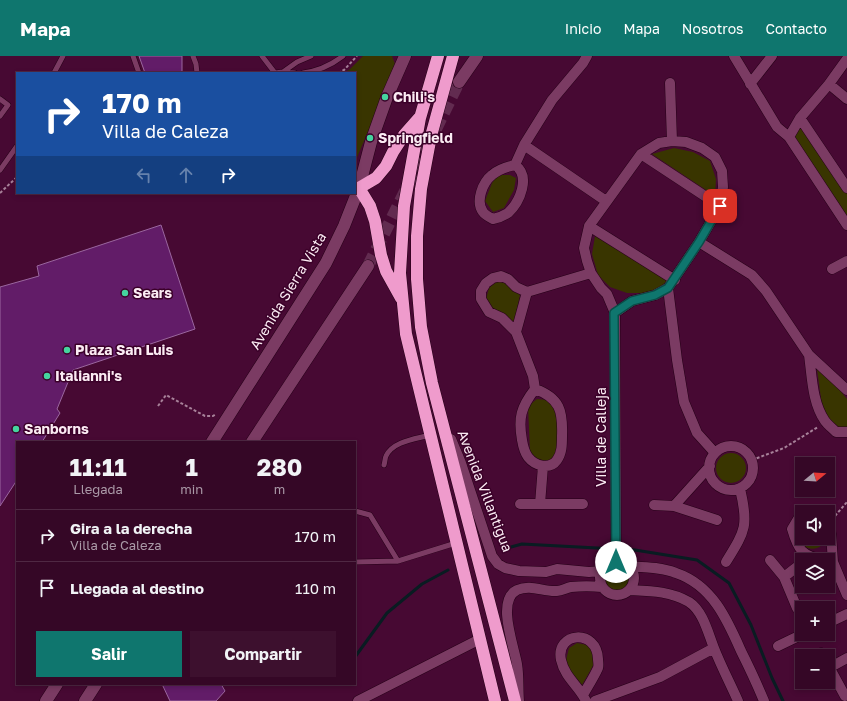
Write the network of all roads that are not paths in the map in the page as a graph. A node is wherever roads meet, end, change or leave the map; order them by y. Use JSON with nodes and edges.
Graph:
{"nodes":[{"id":1,"x":63,"y":56,"type":"edge"},
{"id":2,"x":133,"y":56,"type":"edge"},
{"id":3,"x":193,"y":56,"type":"edge"},
{"id":4,"x":262,"y":56,"type":"edge"},
{"id":5,"x":311,"y":56,"type":"edge"},
{"id":6,"x":343,"y":56,"type":"edge"},
{"id":7,"x":438,"y":56,"type":"edge"},
{"id":8,"x":453,"y":56,"type":"edge"},
{"id":9,"x":477,"y":56,"type":"edge"},
{"id":10,"x":587,"y":56,"type":"edge"},
{"id":11,"x":734,"y":56,"type":"edge"},
{"id":12,"x":772,"y":56,"type":"edge"},
{"id":13,"x":404,"y":57,"type":"edge"},
{"id":14,"x":847,"y":59,"type":"edge"},
{"id":15,"x":55,"y":72,"type":"edge"},
{"id":16,"x":139,"y":72,"type":"edge"},
{"id":17,"x":197,"y":72,"type":"edge"},
{"id":18,"x":274,"y":72,"type":"edge"},
{"id":19,"x":283,"y":72,"type":"edge"},
{"id":20,"x":309,"y":72,"type":"edge"},
{"id":21,"x":459,"y":82,"type":"tunnel mouth"},
{"id":22,"x":670,"y":83,"type":"dead end"},
{"id":23,"x":750,"y":84,"type":"junction"},
{"id":24,"x":829,"y":84,"type":"junction"},
{"id":25,"x":0,"y":99,"type":"edge"},
{"id":26,"x":847,"y":99,"type":"edge"},
{"id":27,"x":0,"y":116,"type":"edge"},
{"id":28,"x":420,"y":118,"type":"junction"},
{"id":29,"x":800,"y":118,"type":"junction"},
{"id":30,"x":789,"y":137,"type":"junction"},
{"id":31,"x":672,"y":141,"type":"junction"},
{"id":32,"x":524,"y":145,"type":"junction"},
{"id":33,"x":16,"y":147,"type":"edge"},
{"id":34,"x":641,"y":154,"type":"junction"},
{"id":35,"x":515,"y":165,"type":"junction"},
{"id":36,"x":0,"y":170,"type":"edge"},
{"id":37,"x":358,"y":188,"type":"junction"},
{"id":38,"x":847,"y":188,"type":"edge"},
{"id":39,"x":356,"y":193,"type":"edge"},
{"id":40,"x":356,"y":194,"type":"edge"},
{"id":41,"x":606,"y":201,"type":"junction"},
{"id":42,"x":720,"y":206,"type":"junction"},
{"id":43,"x":847,"y":225,"type":"edge"},
{"id":44,"x":588,"y":226,"type":"junction"},
{"id":45,"x":699,"y":242,"type":"junction"},
{"id":46,"x":847,"y":261,"type":"edge"},
{"id":47,"x":368,"y":266,"type":"tunnel mouth"},
{"id":48,"x":832,"y":269,"type":"dead end"},
{"id":49,"x":591,"y":273,"type":"junction"},
{"id":50,"x":672,"y":284,"type":"junction"},
{"id":51,"x":526,"y":292,"type":"junction"},
{"id":52,"x":403,"y":303,"type":"junction"},
{"id":53,"x":614,"y":313,"type":"junction"},
{"id":54,"x":516,"y":332,"type":"junction"},
{"id":55,"x":809,"y":355,"type":"junction"},
{"id":56,"x":535,"y":389,"type":"junction"},
{"id":57,"x":847,"y":390,"type":"edge"},
{"id":58,"x":443,"y":420,"type":"junction"},
{"id":59,"x":847,"y":432,"type":"edge"},
{"id":60,"x":430,"y":435,"type":"junction"},
{"id":61,"x":213,"y":441,"type":"edge"},
{"id":62,"x":253,"y":441,"type":"edge"},
{"id":63,"x":716,"y":453,"type":"junction"},
{"id":64,"x":384,"y":465,"type":"dead end"},
{"id":65,"x":543,"y":466,"type":"junction"},
{"id":66,"x":710,"y":466,"type":"junction"},
{"id":67,"x":740,"y":488,"type":"junction"},
{"id":68,"x":520,"y":504,"type":"dead end"},
{"id":69,"x":540,"y":504,"type":"junction"},
{"id":70,"x":583,"y":504,"type":"dead end"},
{"id":71,"x":654,"y":505,"type":"dead end"},
{"id":72,"x":674,"y":506,"type":"junction"},
{"id":73,"x":356,"y":511,"type":"edge"},
{"id":74,"x":717,"y":520,"type":"dead end"},
{"id":75,"x":795,"y":524,"type":"edge"},
{"id":76,"x":795,"y":540,"type":"edge"},
{"id":77,"x":457,"y":543,"type":"junction"},
{"id":78,"x":616,"y":558,"type":"junction"},
{"id":79,"x":770,"y":560,"type":"dead end"},
{"id":80,"x":398,"y":561,"type":"junction"},
{"id":81,"x":356,"y":562,"type":"edge"},
{"id":82,"x":726,"y":562,"type":"dead end"},
{"id":83,"x":627,"y":566,"type":"junction"},
{"id":84,"x":795,"y":568,"type":"edge"},
{"id":85,"x":567,"y":570,"type":"junction"},
{"id":86,"x":546,"y":572,"type":"junction"},
{"id":87,"x":601,"y":572,"type":"junction"},
{"id":88,"x":835,"y":573,"type":"edge"},
{"id":89,"x":784,"y":577,"type":"junction"},
{"id":90,"x":602,"y":586,"type":"junction"},
{"id":91,"x":569,"y":588,"type":"junction"},
{"id":92,"x":548,"y":590,"type":"junction"},
{"id":93,"x":629,"y":590,"type":"junction"},
{"id":94,"x":847,"y":594,"type":"edge"},
{"id":95,"x":795,"y":603,"type":"edge"},
{"id":96,"x":847,"y":614,"type":"edge"},
{"id":97,"x":835,"y":620,"type":"edge"},
{"id":98,"x":795,"y":638,"type":"edge"},
{"id":99,"x":480,"y":639,"type":"junction"},
{"id":100,"x":778,"y":646,"type":"dead end"},
{"id":101,"x":714,"y":648,"type":"junction"},
{"id":102,"x":847,"y":658,"type":"edge"},
{"id":103,"x":835,"y":663,"type":"edge"},
{"id":104,"x":835,"y":677,"type":"edge"},
{"id":105,"x":56,"y":685,"type":"edge"},
{"id":106,"x":95,"y":685,"type":"edge"},
{"id":107,"x":845,"y":696,"type":"dead end"},
{"id":108,"x":585,"y":698,"type":"edge"},
{"id":109,"x":46,"y":701,"type":"edge"},
{"id":110,"x":85,"y":701,"type":"edge"},
{"id":111,"x":358,"y":701,"type":"edge"},
{"id":112,"x":495,"y":701,"type":"edge"},
{"id":113,"x":515,"y":701,"type":"edge"},
{"id":114,"x":519,"y":701,"type":"edge"},
{"id":115,"x":595,"y":701,"type":"edge"},
{"id":116,"x":738,"y":701,"type":"edge"},
{"id":117,"x":764,"y":701,"type":"edge"}],
"edges":[{"from":1,"to":15,"type":"lane"},
{"from":2,"to":16,"type":"lane"},
{"from":3,"to":17,"type":"lane"},
{"from":4,"to":18,"type":"lane"},
{"from":5,"to":19,"type":"lane"},
{"from":6,"to":20,"type":"lane"},
{"from":7,"to":28,"type":"highway"},
{"from":8,"to":58,"type":"highway"},
{"from":9,"to":21,"type":"street"},
{"from":10,"to":32,"type":"street"},
{"from":11,"to":23,"type":"street"},
{"from":12,"to":23,"type":"street"},
{"from":13,"to":37,"type":"street","name":"Avenida Sierra Vista"},
{"from":14,"to":24,"type":"street"},
{"from":22,"to":31,"type":"street"},
{"from":23,"to":30,"type":"street"},
{"from":24,"to":26,"type":"street"},
{"from":24,"to":29,"type":"street"},
{"from":25,"to":27,"type":"lane"},
{"from":28,"to":37,"type":"highway"},
{"from":28,"to":52,"type":"highway"},
{"from":29,"to":30,"type":"street"},
{"from":29,"to":38,"type":"street"},
{"from":30,"to":43,"type":"street"},
{"from":31,"to":34,"type":"street"},
{"from":31,"to":42,"type":"street"},
{"from":32,"to":35,"type":"street"},
{"from":32,"to":41,"type":"street"},
{"from":33,"to":36,"type":"lane"},
{"from":34,"to":41,"type":"street"},
{"from":34,"to":42,"type":"street"},
{"from":35,"to":35,"type":"street"},
{"from":37,"to":39,"type":"street","name":"Avenida Sierra Vista"},
{"from":37,"to":52,"type":"highway"},
{"from":40,"to":61,"type":"street","name":"Avenida Sierra Vista"},
{"from":41,"to":44,"type":"street"},
{"from":42,"to":45,"type":"street"},
{"from":44,"to":49,"type":"street","name":"Villa de Calleja"},
{"from":44,"to":50,"type":"street"},
{"from":45,"to":50,"type":"street"},
{"from":45,"to":55,"type":"street"},
{"from":46,"to":48,"type":"street"},
{"from":47,"to":62,"type":"street"},
{"from":49,"to":51,"type":"street"},
{"from":49,"to":53,"type":"street","name":"Villa de Calleja"},
{"from":50,"to":53,"type":"street"},
{"from":50,"to":63,"type":"street"},
{"from":51,"to":54,"type":"street"},
{"from":51,"to":54,"type":"street"},
{"from":52,"to":60,"type":"highway"},
{"from":53,"to":78,"type":"street","name":"Villa de Calleja"},
{"from":54,"to":56,"type":"street"},
{"from":55,"to":57,"type":"street"},
{"from":55,"to":59,"type":"street"},
{"from":56,"to":65,"type":"street"},
{"from":56,"to":65,"type":"street"},
{"from":58,"to":86,"type":"street","name":"Avenida Villantigua"},
{"from":58,"to":113,"type":"highway"},
{"from":60,"to":64,"type":"lane"},
{"from":60,"to":77,"type":"highway"},
{"from":63,"to":66,"type":"street"},
{"from":63,"to":67,"type":"street"},
{"from":65,"to":69,"type":"street"},
{"from":66,"to":67,"type":"street"},
{"from":66,"to":72,"type":"street"},
{"from":67,"to":82,"type":"street"},
{"from":68,"to":69,"type":"street"},
{"from":69,"to":70,"type":"street"},
{"from":71,"to":72,"type":"street"},
{"from":72,"to":74,"type":"street"},
{"from":73,"to":80,"type":"lane"},
{"from":75,"to":76,"type":"street"},
{"from":77,"to":80,"type":"lane"},
{"from":77,"to":99,"type":"highway"},
{"from":78,"to":83,"type":"street"},
{"from":78,"to":87,"type":"street"},
{"from":79,"to":89,"type":"street"},
{"from":80,"to":81,"type":"lane"},
{"from":83,"to":93,"type":"street"},
{"from":83,"to":117,"type":"street"},
{"from":84,"to":89,"type":"street"},
{"from":85,"to":86,"type":"street","name":"Avenida Villantigua"},
{"from":85,"to":87,"type":"street","name":"Avenida Villantigua"},
{"from":85,"to":91,"type":"street"},
{"from":86,"to":92,"type":"street"},
{"from":87,"to":90,"type":"street"},
{"from":88,"to":94,"type":"street"},
{"from":89,"to":95,"type":"street"},
{"from":90,"to":91,"type":"street"},
{"from":90,"to":93,"type":"street"},
{"from":91,"to":92,"type":"street"},
{"from":92,"to":114,"type":"street"},
{"from":93,"to":101,"type":"street"},
{"from":96,"to":97,"type":"street"},
{"from":98,"to":100,"type":"street"},
{"from":99,"to":111,"type":"street"},
{"from":99,"to":112,"type":"highway"},
{"from":101,"to":115,"type":"street"},
{"from":101,"to":116,"type":"street"},
{"from":102,"to":103,"type":"street"},
{"from":104,"to":107,"type":"street"},
{"from":105,"to":109,"type":"street"},
{"from":106,"to":110,"type":"street"},
{"from":108,"to":108,"type":"street"}]}
